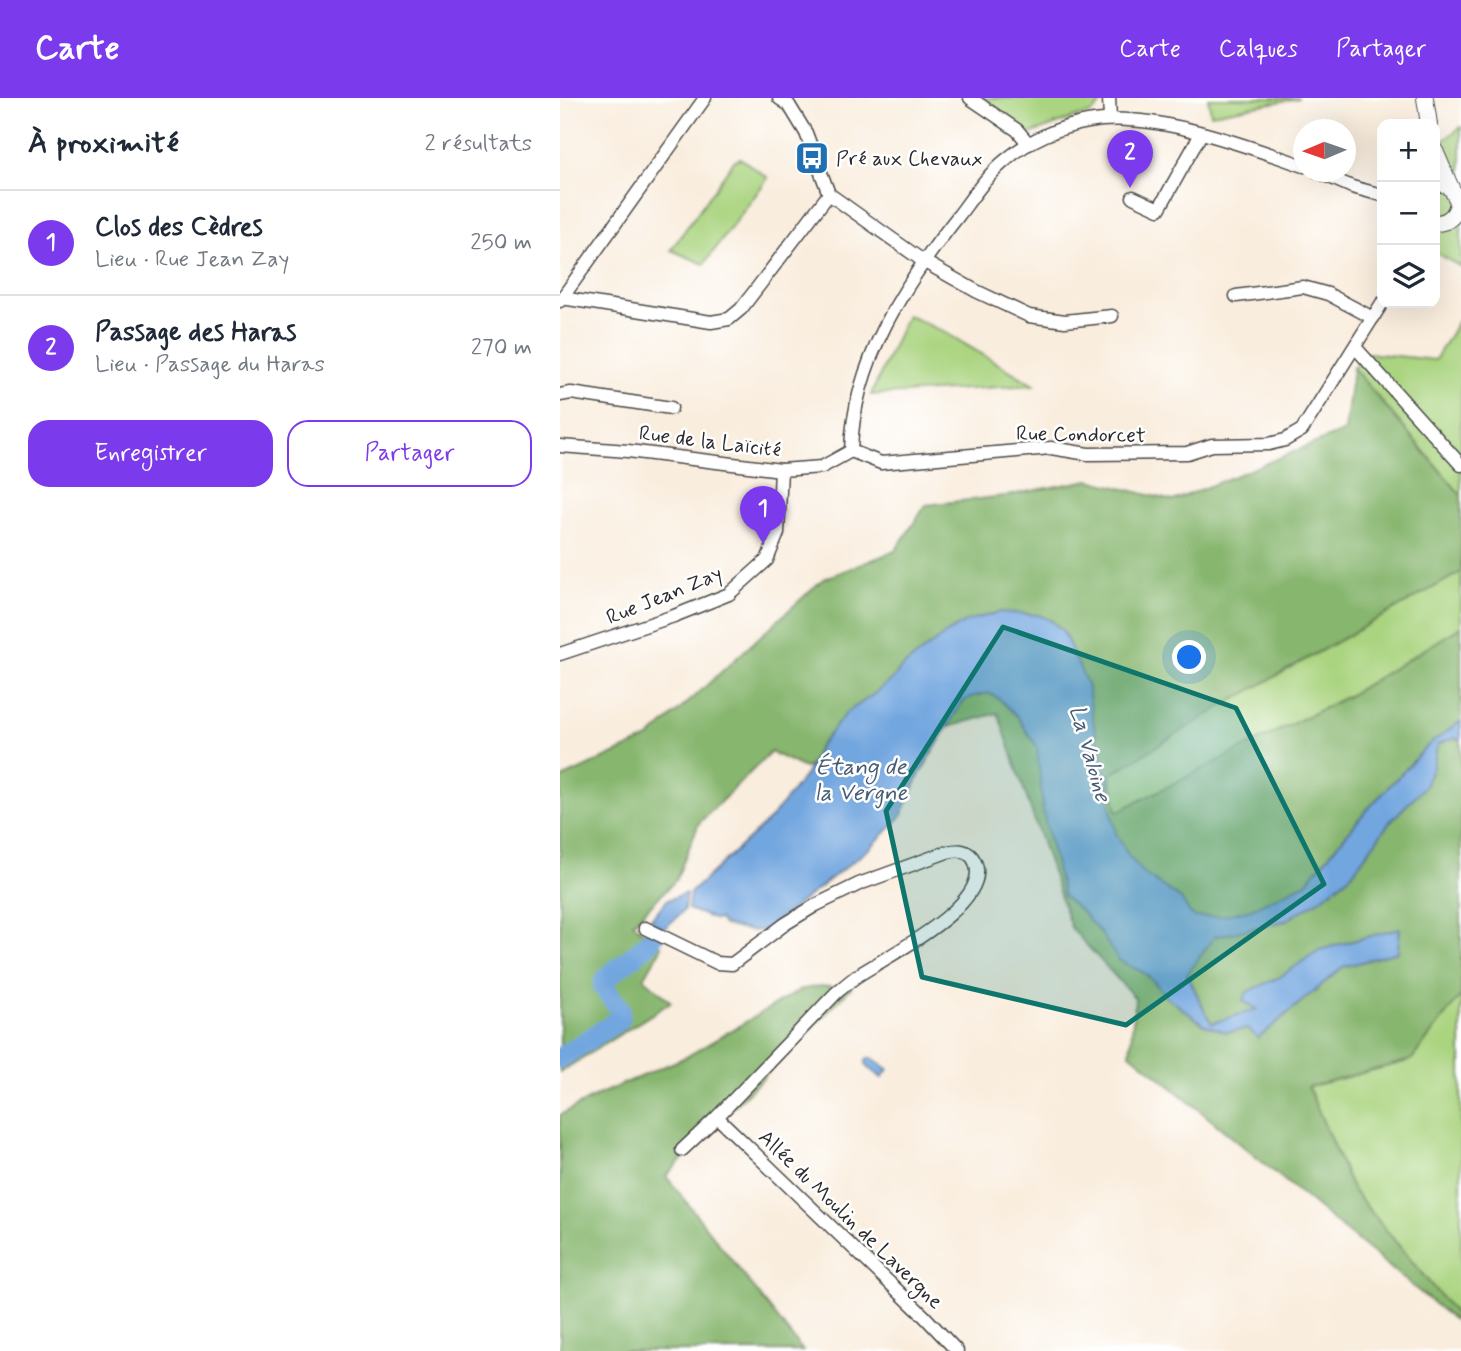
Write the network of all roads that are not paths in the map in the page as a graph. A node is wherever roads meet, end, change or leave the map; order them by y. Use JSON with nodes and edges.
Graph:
{"nodes":[{"id":1,"x":705,"y":98,"type":"edge"},
{"id":2,"x":779,"y":98,"type":"edge"},
{"id":3,"x":970,"y":98,"type":"edge"},
{"id":4,"x":1109,"y":98,"type":"edge"},
{"id":5,"x":1425,"y":98,"type":"edge"},
{"id":6,"x":1110,"y":119,"type":"junction"},
{"id":7,"x":1428,"y":119,"type":"edge"},
{"id":8,"x":1200,"y":134,"type":"junction"},
{"id":9,"x":1028,"y":144,"type":"junction"},
{"id":10,"x":1293,"y":162,"type":"edge"},
{"id":11,"x":1341,"y":182,"type":"edge"},
{"id":12,"x":1442,"y":184,"type":"edge"},
{"id":13,"x":829,"y":194,"type":"junction"},
{"id":14,"x":1377,"y":194,"type":"edge"},
{"id":15,"x":1133,"y":197,"type":"dead end"},
{"id":16,"x":1459,"y":208,"type":"edge"},
{"id":17,"x":1440,"y":222,"type":"edge"},
{"id":18,"x":923,"y":261,"type":"junction"},
{"id":19,"x":1237,"y":296,"type":"dead end"},
{"id":20,"x":561,"y":300,"type":"edge"},
{"id":21,"x":1379,"y":308,"type":"edge"},
{"id":22,"x":1112,"y":316,"type":"dead end"},
{"id":23,"x":1373,"y":317,"type":"junction"},
{"id":24,"x":1355,"y":347,"type":"junction"},
{"id":25,"x":560,"y":395,"type":"edge"},
{"id":26,"x":671,"y":408,"type":"dead end"},
{"id":27,"x":560,"y":446,"type":"edge"},
{"id":28,"x":851,"y":451,"type":"junction"},
{"id":29,"x":1461,"y":465,"type":"edge"},
{"id":30,"x":781,"y":470,"type":"junction"},
{"id":31,"x":560,"y":654,"type":"edge"},
{"id":32,"x":645,"y":928,"type":"dead end"},
{"id":33,"x":717,"y":1117,"type":"junction"},
{"id":34,"x":682,"y":1150,"type":"dead end"},
{"id":35,"x":957,"y":1351,"type":"edge"}],
"edges":[{"from":1,"to":20,"type":"street"},
{"from":2,"to":13,"type":"street"},
{"from":3,"to":9,"type":"street"},
{"from":4,"to":6,"type":"street"},
{"from":5,"to":7,"type":"street"},
{"from":6,"to":8,"type":"street"},
{"from":6,"to":9,"type":"street"},
{"from":8,"to":10,"type":"street"},
{"from":8,"to":15,"type":"street"},
{"from":9,"to":18,"type":"street"},
{"from":11,"to":14,"type":"street"},
{"from":12,"to":16,"type":"street"},
{"from":13,"to":18,"type":"street"},
{"from":13,"to":20,"type":"street"},
{"from":16,"to":17,"type":"street"},
{"from":18,"to":22,"type":"street"},
{"from":18,"to":28,"type":"street"},
{"from":19,"to":23,"type":"street"},
{"from":21,"to":23,"type":"street"},
{"from":23,"to":24,"type":"street"},
{"from":24,"to":28,"type":"street","name":"Rue Condorcet"},
{"from":24,"to":29,"type":"street"},
{"from":25,"to":26,"type":"street"},
{"from":27,"to":30,"type":"street","name":"Rue de la Laïcité"},
{"from":28,"to":30,"type":"street","name":"Rue de la Laïcité"},
{"from":30,"to":31,"type":"street","name":"Rue Jean Zay"},
{"from":32,"to":33,"type":"street"},
{"from":33,"to":34,"type":"street"},
{"from":33,"to":35,"type":"street","name":"Allée du Moulin de Lavergne"}]}
